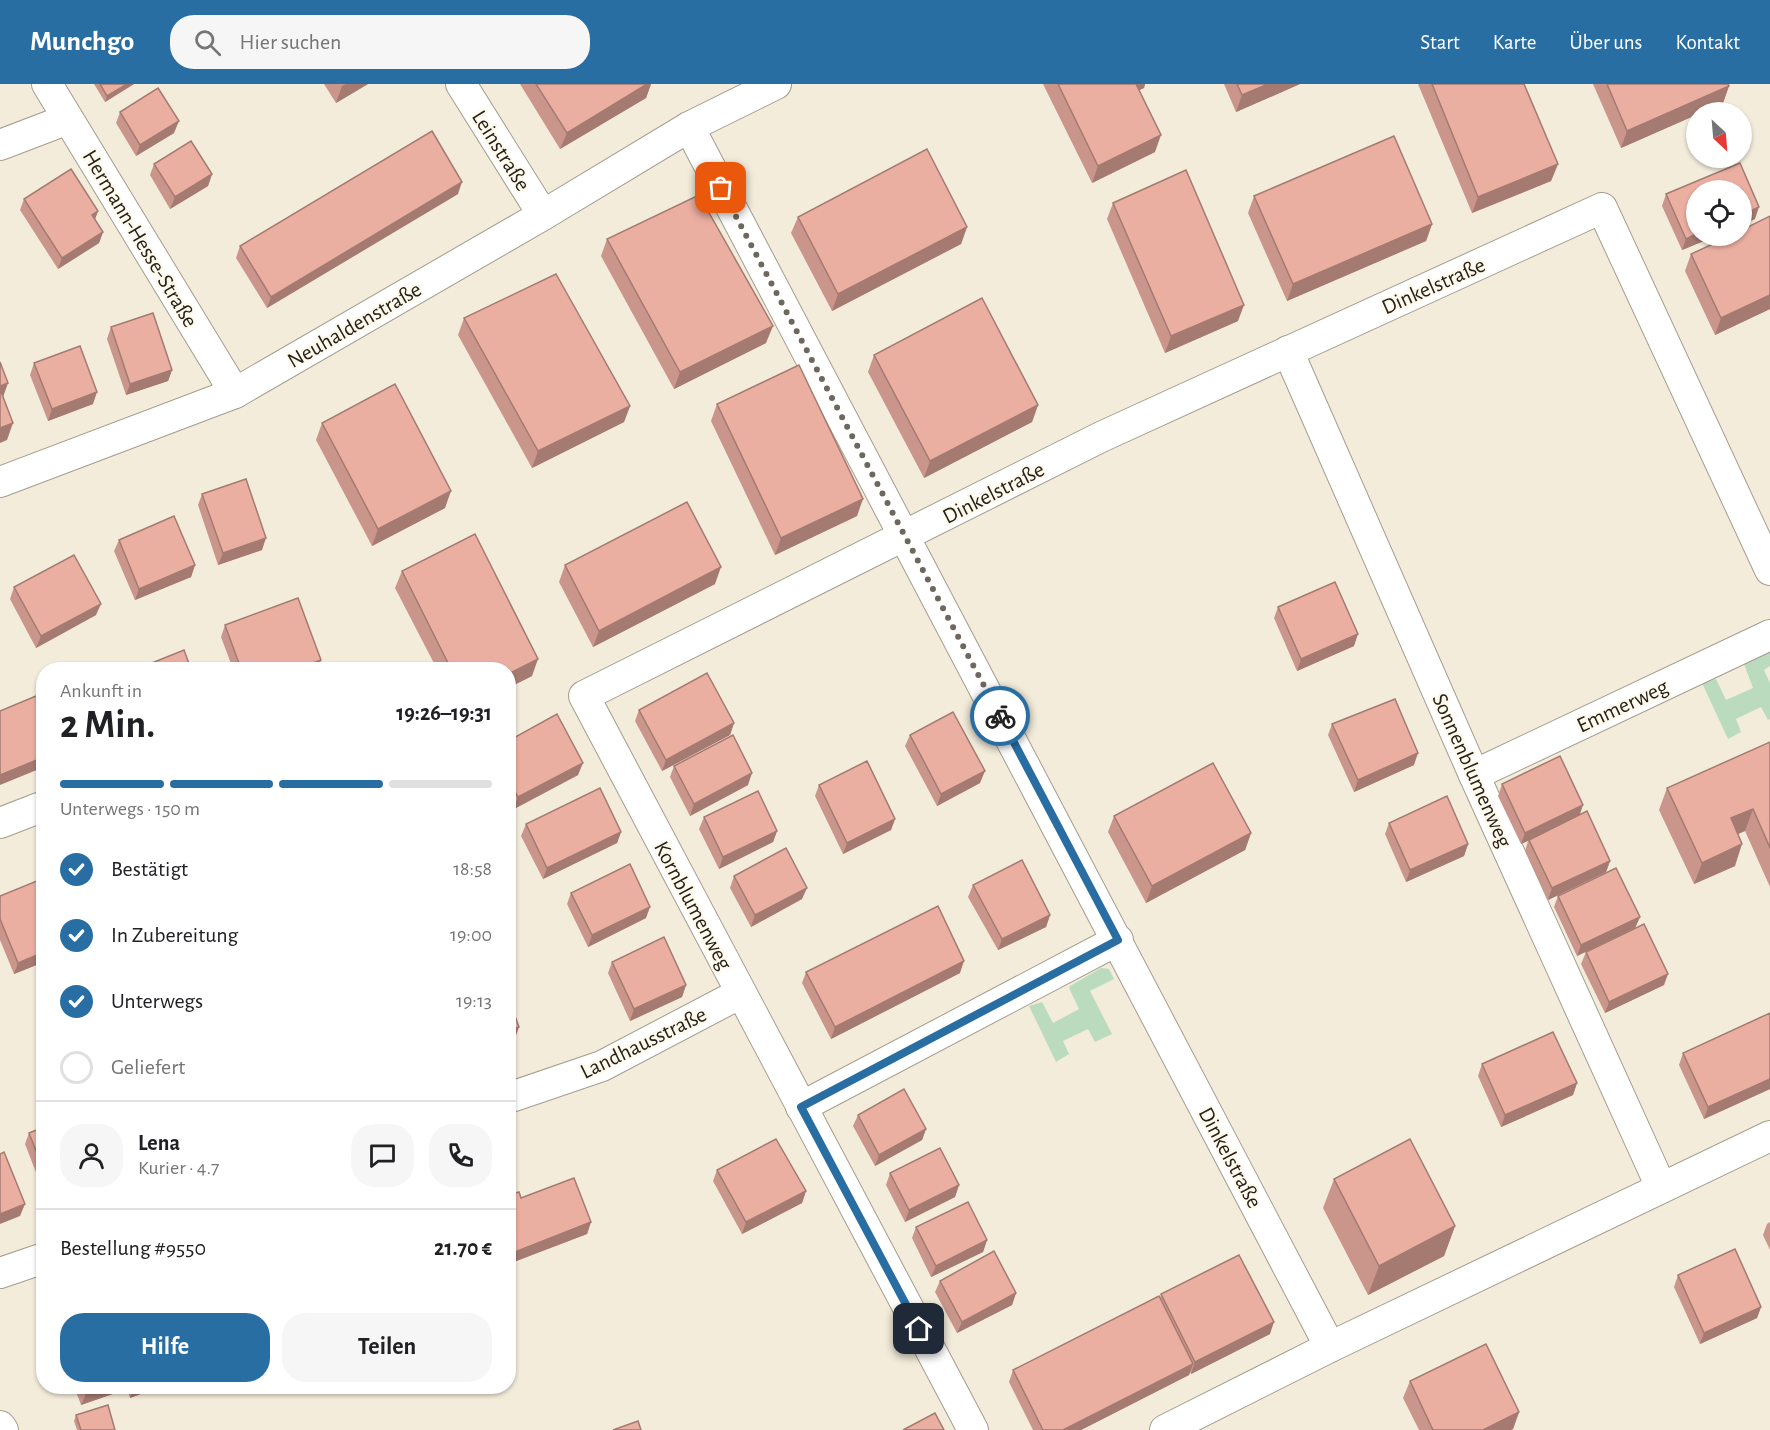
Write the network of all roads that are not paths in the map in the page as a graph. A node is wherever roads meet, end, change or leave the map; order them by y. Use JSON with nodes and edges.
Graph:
{"nodes":[{"id":1,"x":47,"y":84,"type":"edge"},
{"id":2,"x":461,"y":84,"type":"edge"},
{"id":3,"x":776,"y":84,"type":"edge"},
{"id":4,"x":68,"y":119,"type":"junction"},
{"id":5,"x":689,"y":127,"type":"junction"},
{"id":6,"x":0,"y":145,"type":"edge"},
{"id":7,"x":543,"y":215,"type":"junction"},
{"id":8,"x":1288,"y":351,"type":"junction"},
{"id":9,"x":235,"y":393,"type":"junction"},
{"id":10,"x":0,"y":482,"type":"edge"},
{"id":11,"x":905,"y":536,"type":"junction"},
{"id":12,"x":1770,"y":570,"type":"edge"},
{"id":13,"x":1770,"y":635,"type":"edge"},
{"id":14,"x":1474,"y":775,"type":"junction"},
{"id":15,"x":36,"y":809,"type":"edge"},
{"id":16,"x":0,"y":823,"type":"edge"},
{"id":17,"x":1118,"y":940,"type":"junction"},
{"id":18,"x":741,"y":993,"type":"junction"},
{"id":19,"x":516,"y":1095,"type":"edge"},
{"id":20,"x":801,"y":1107,"type":"junction"},
{"id":21,"x":1770,"y":1136,"type":"edge"},
{"id":22,"x":1661,"y":1187,"type":"junction"},
{"id":23,"x":36,"y":1261,"type":"edge"},
{"id":24,"x":0,"y":1273,"type":"edge"},
{"id":25,"x":1330,"y":1347,"type":"junction"},
{"id":26,"x":0,"y":1426,"type":"edge"},
{"id":27,"x":3,"y":1430,"type":"edge"},
{"id":28,"x":973,"y":1430,"type":"edge"},
{"id":29,"x":1165,"y":1430,"type":"edge"}],
"edges":[{"from":1,"to":4,"type":"street","name":"Hermann-Hesse-Straße"},
{"from":2,"to":7,"type":"street","name":"Leinstraße"},
{"from":3,"to":5,"type":"street","name":"Neuhaldenstraße"},
{"from":4,"to":6,"type":"street"},
{"from":4,"to":9,"type":"street","name":"Hermann-Hesse-Straße"},
{"from":5,"to":7,"type":"street","name":"Neuhaldenstraße"},
{"from":5,"to":11,"type":"street","name":"Dinkelstraße"},
{"from":7,"to":9,"type":"street","name":"Neuhaldenstraße"},
{"from":8,"to":11,"type":"street","name":"Dinkelstraße"},
{"from":8,"to":12,"type":"street","name":"Dinkelstraße"},
{"from":8,"to":14,"type":"street","name":"Sonnenblumenweg"},
{"from":9,"to":10,"type":"street","name":"Neuhaldenstraße"},
{"from":11,"to":17,"type":"street","name":"Dinkelstraße"},
{"from":11,"to":18,"type":"street","name":"Kornblumenweg"},
{"from":13,"to":14,"type":"street","name":"Emmerweg"},
{"from":14,"to":22,"type":"street","name":"Sonnenblumenweg"},
{"from":15,"to":16,"type":"street"},
{"from":17,"to":20,"type":"street"},
{"from":17,"to":25,"type":"street","name":"Dinkelstraße"},
{"from":18,"to":19,"type":"street","name":"Landhausstraße"},
{"from":18,"to":20,"type":"street","name":"Kornblumenweg"},
{"from":20,"to":28,"type":"street","name":"Kornblumenweg"},
{"from":21,"to":22,"type":"street"},
{"from":22,"to":25,"type":"street"},
{"from":23,"to":24,"type":"street"},
{"from":25,"to":29,"type":"street"},
{"from":26,"to":27,"type":"street"}]}
